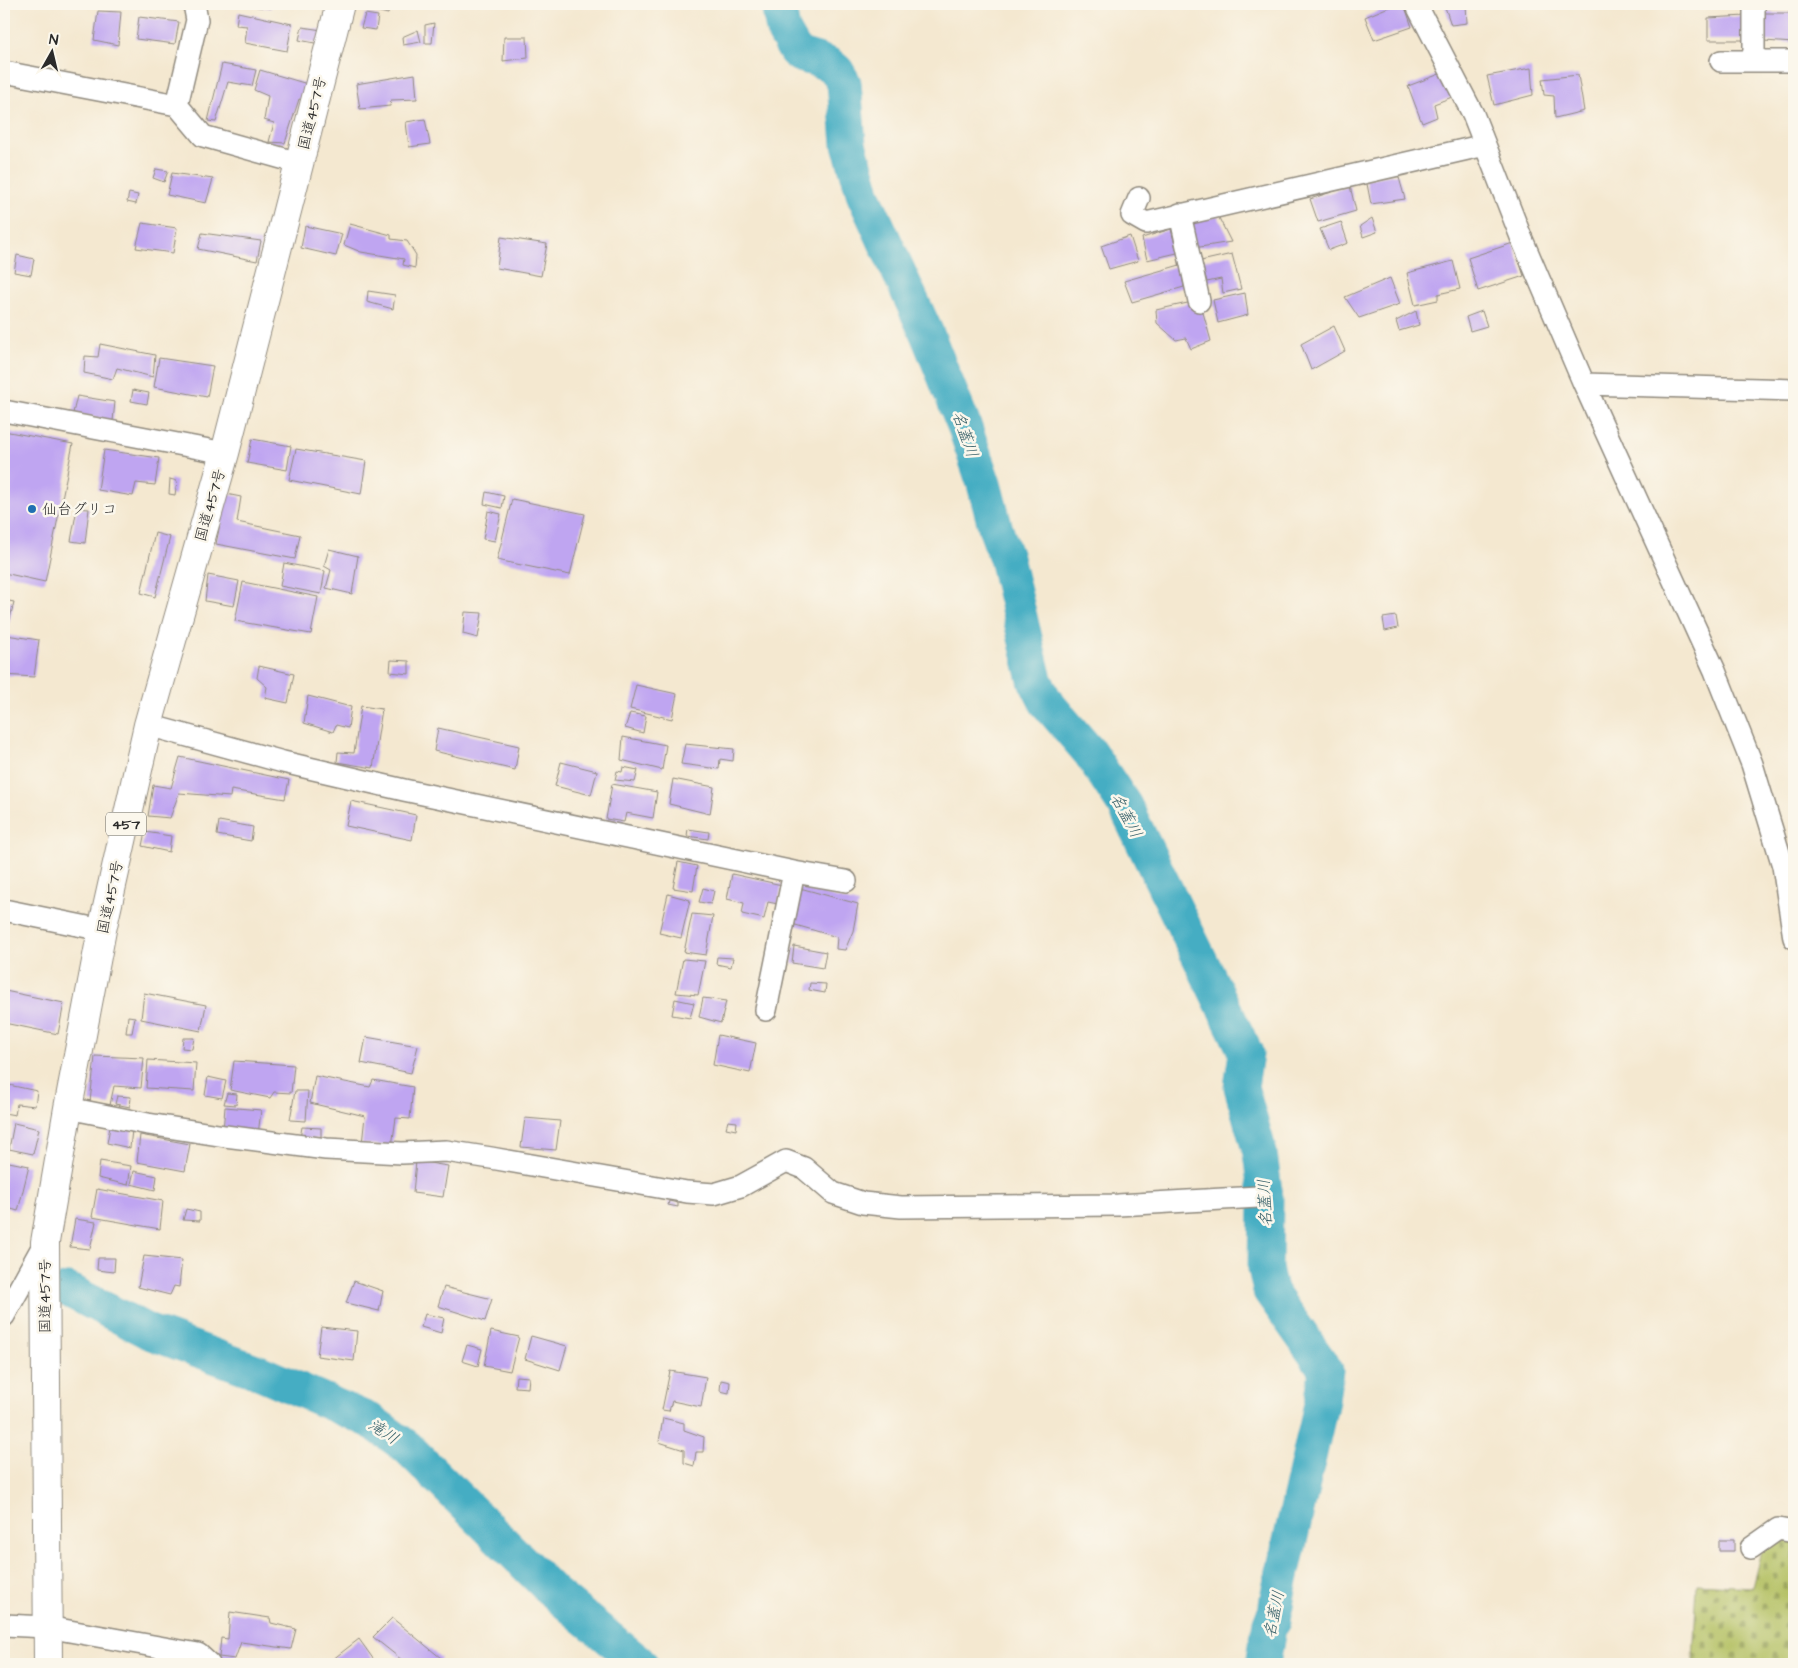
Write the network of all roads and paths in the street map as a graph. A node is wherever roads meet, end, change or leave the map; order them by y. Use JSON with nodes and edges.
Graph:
{"nodes":[{"id":1,"x":194,"y":4,"type":"edge"},
{"id":2,"x":340,"y":4,"type":"edge"},
{"id":3,"x":1416,"y":4,"type":"edge"},
{"id":4,"x":1754,"y":4,"type":"edge"},
{"id":5,"x":1721,"y":61,"type":"dead end"},
{"id":6,"x":1754,"y":61,"type":"junction"},
{"id":7,"x":1794,"y":61,"type":"edge"},
{"id":8,"x":4,"y":72,"type":"edge"},
{"id":9,"x":177,"y":105,"type":"junction"},
{"id":10,"x":1485,"y":146,"type":"junction"},
{"id":11,"x":299,"y":163,"type":"junction"},
{"id":12,"x":1139,"y":198,"type":"dead end"},
{"id":13,"x":1180,"y":214,"type":"junction"},
{"id":14,"x":1199,"y":301,"type":"dead end"},
{"id":15,"x":1584,"y":384,"type":"junction"},
{"id":16,"x":1794,"y":390,"type":"edge"},
{"id":17,"x":4,"y":411,"type":"edge"},
{"id":18,"x":225,"y":453,"type":"junction"},
{"id":19,"x":148,"y":725,"type":"junction"},
{"id":20,"x":794,"y":872,"type":"junction"},
{"id":21,"x":846,"y":881,"type":"dead end"},
{"id":22,"x":4,"y":910,"type":"edge"},
{"id":23,"x":102,"y":930,"type":"junction"},
{"id":24,"x":1794,"y":938,"type":"edge"},
{"id":25,"x":766,"y":1010,"type":"dead end"},
{"id":26,"x":68,"y":1108,"type":"junction"},
{"id":27,"x":1258,"y":1198,"type":"dead end"},
{"id":28,"x":45,"y":1242,"type":"junction"},
{"id":29,"x":4,"y":1316,"type":"edge"},
{"id":30,"x":1794,"y":1532,"type":"edge"},
{"id":31,"x":1751,"y":1548,"type":"dead end"},
{"id":32,"x":4,"y":1625,"type":"edge"},
{"id":33,"x":48,"y":1627,"type":"junction"},
{"id":34,"x":48,"y":1664,"type":"edge"},
{"id":35,"x":209,"y":1664,"type":"edge"}],
"edges":[{"from":1,"to":9,"type":"street"},
{"from":2,"to":11,"type":"highway","name":"国道457号","number":"457"},
{"from":3,"to":10,"type":"street"},
{"from":4,"to":6,"type":"street"},
{"from":5,"to":6,"type":"street"},
{"from":6,"to":7,"type":"street"},
{"from":8,"to":9,"type":"street"},
{"from":9,"to":11,"type":"street"},
{"from":10,"to":13,"type":"street"},
{"from":10,"to":15,"type":"street"},
{"from":11,"to":18,"type":"highway","name":"国道457号","number":"457"},
{"from":12,"to":13,"type":"street"},
{"from":13,"to":14,"type":"street"},
{"from":15,"to":16,"type":"street"},
{"from":15,"to":24,"type":"street"},
{"from":17,"to":18,"type":"street"},
{"from":18,"to":19,"type":"highway","name":"国道457号","number":"457"},
{"from":19,"to":20,"type":"street"},
{"from":19,"to":23,"type":"highway","name":"国道457号","number":"457"},
{"from":20,"to":21,"type":"street"},
{"from":20,"to":25,"type":"street"},
{"from":22,"to":23,"type":"street"},
{"from":23,"to":26,"type":"highway","name":"国道457号","number":"457"},
{"from":26,"to":27,"type":"street"},
{"from":26,"to":28,"type":"highway","name":"国道457号","number":"457"},
{"from":28,"to":29,"type":"street"},
{"from":28,"to":33,"type":"highway","name":"国道457号","number":"457"},
{"from":30,"to":31,"type":"street"},
{"from":32,"to":33,"type":"street"},
{"from":33,"to":34,"type":"highway","name":"国道457号","number":"457"},
{"from":33,"to":35,"type":"street"}]}
